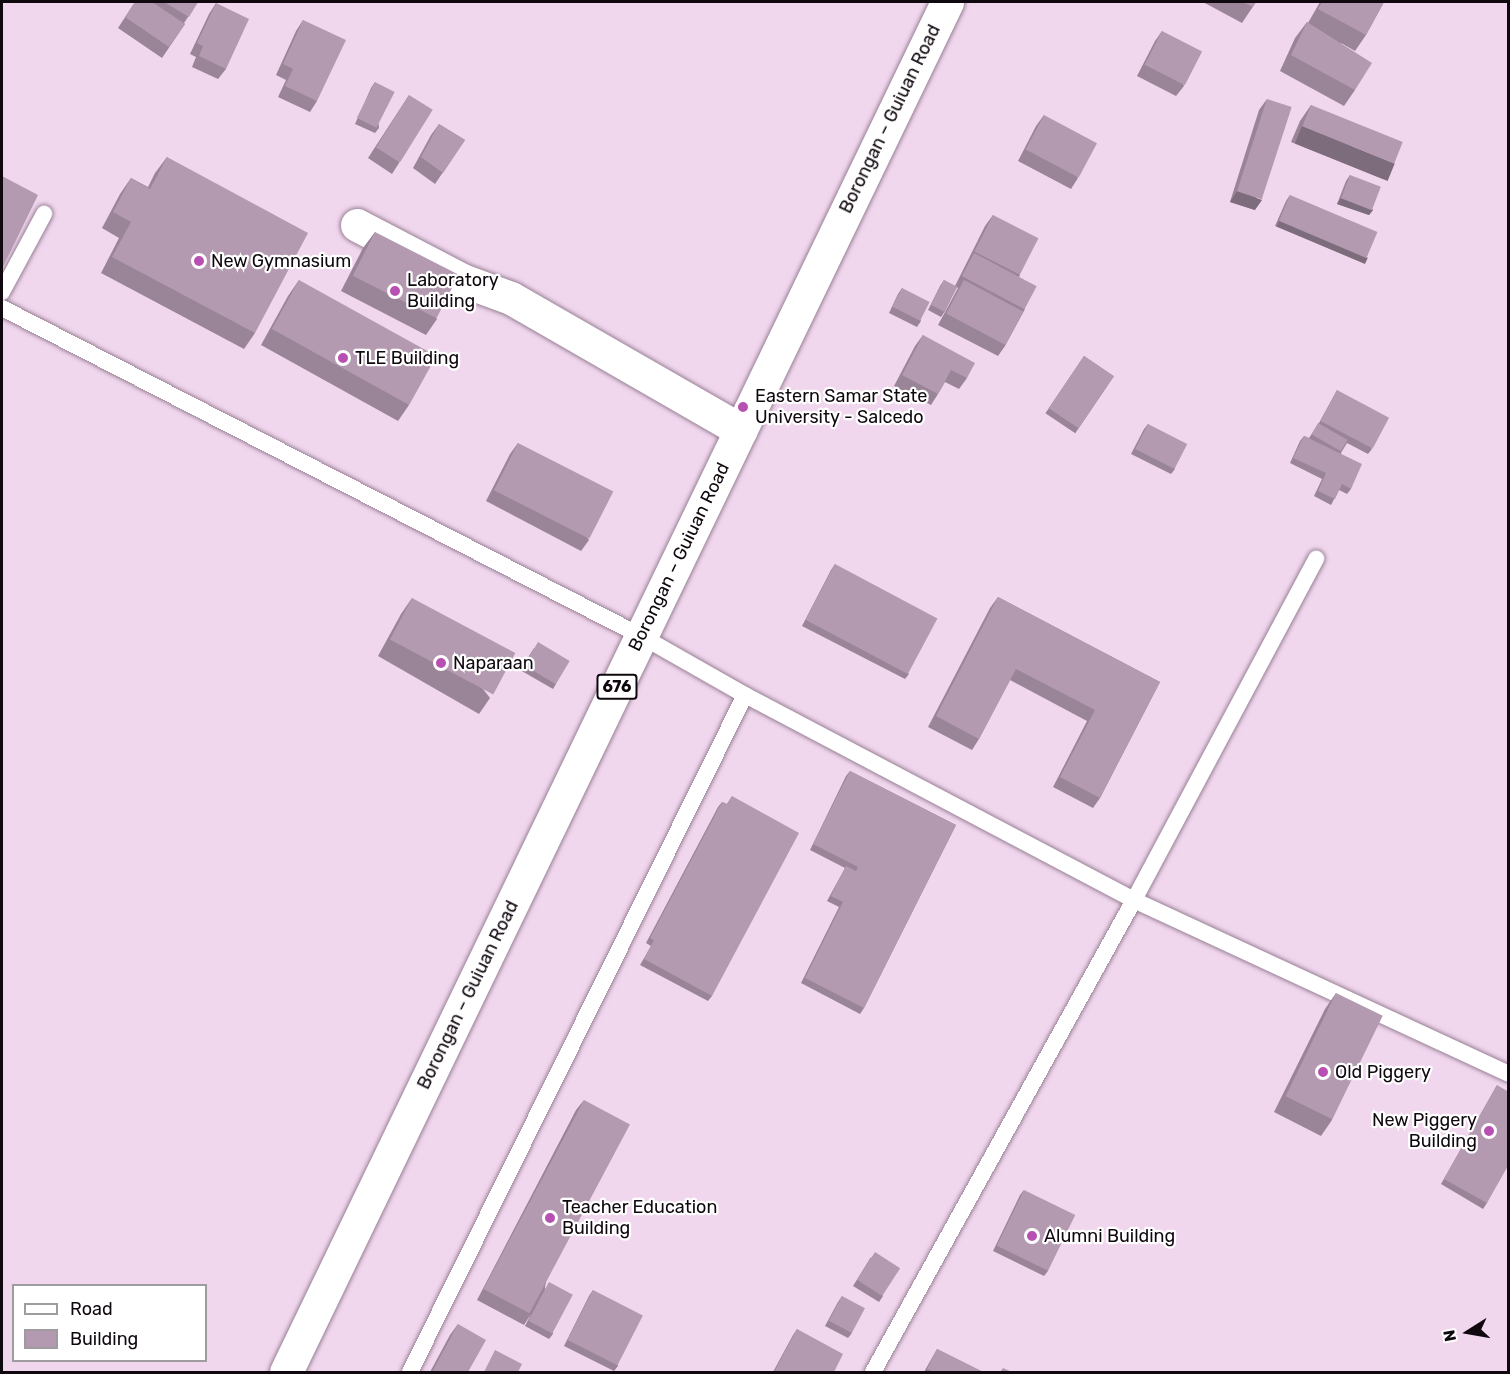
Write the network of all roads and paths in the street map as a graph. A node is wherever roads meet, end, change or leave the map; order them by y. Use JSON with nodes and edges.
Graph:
{"nodes":[{"id":1,"x":947,"y":2,"type":"edge"},
{"id":2,"x":44,"y":214,"type":"dead end"},
{"id":3,"x":357,"y":225,"type":"dead end"},
{"id":4,"x":2,"y":292,"type":"edge"},
{"id":5,"x":2,"y":308,"type":"edge"},
{"id":6,"x":741,"y":430,"type":"junction"},
{"id":7,"x":1316,"y":559,"type":"dead end"},
{"id":8,"x":641,"y":636,"type":"junction"},
{"id":9,"x":745,"y":695,"type":"junction"},
{"id":10,"x":1134,"y":900,"type":"junction"},
{"id":11,"x":1509,"y":1074,"type":"edge"},
{"id":12,"x":286,"y":1372,"type":"edge"},
{"id":13,"x":410,"y":1372,"type":"edge"},
{"id":14,"x":873,"y":1372,"type":"edge"}],
"edges":[{"from":1,"to":6,"type":"main road","name":"Borongan – Guiuan Road","number":"676"},
{"from":2,"to":4,"type":"lane"},
{"from":3,"to":6,"type":"main road"},
{"from":5,"to":8,"type":"lane"},
{"from":6,"to":8,"type":"main road","name":"Borongan – Guiuan Road","number":"676"},
{"from":7,"to":10,"type":"lane"},
{"from":8,"to":9,"type":"lane"},
{"from":8,"to":12,"type":"main road","name":"Borongan – Guiuan Road","number":"676"},
{"from":9,"to":10,"type":"lane"},
{"from":9,"to":13,"type":"lane"},
{"from":10,"to":11,"type":"lane"},
{"from":10,"to":14,"type":"lane"}]}
